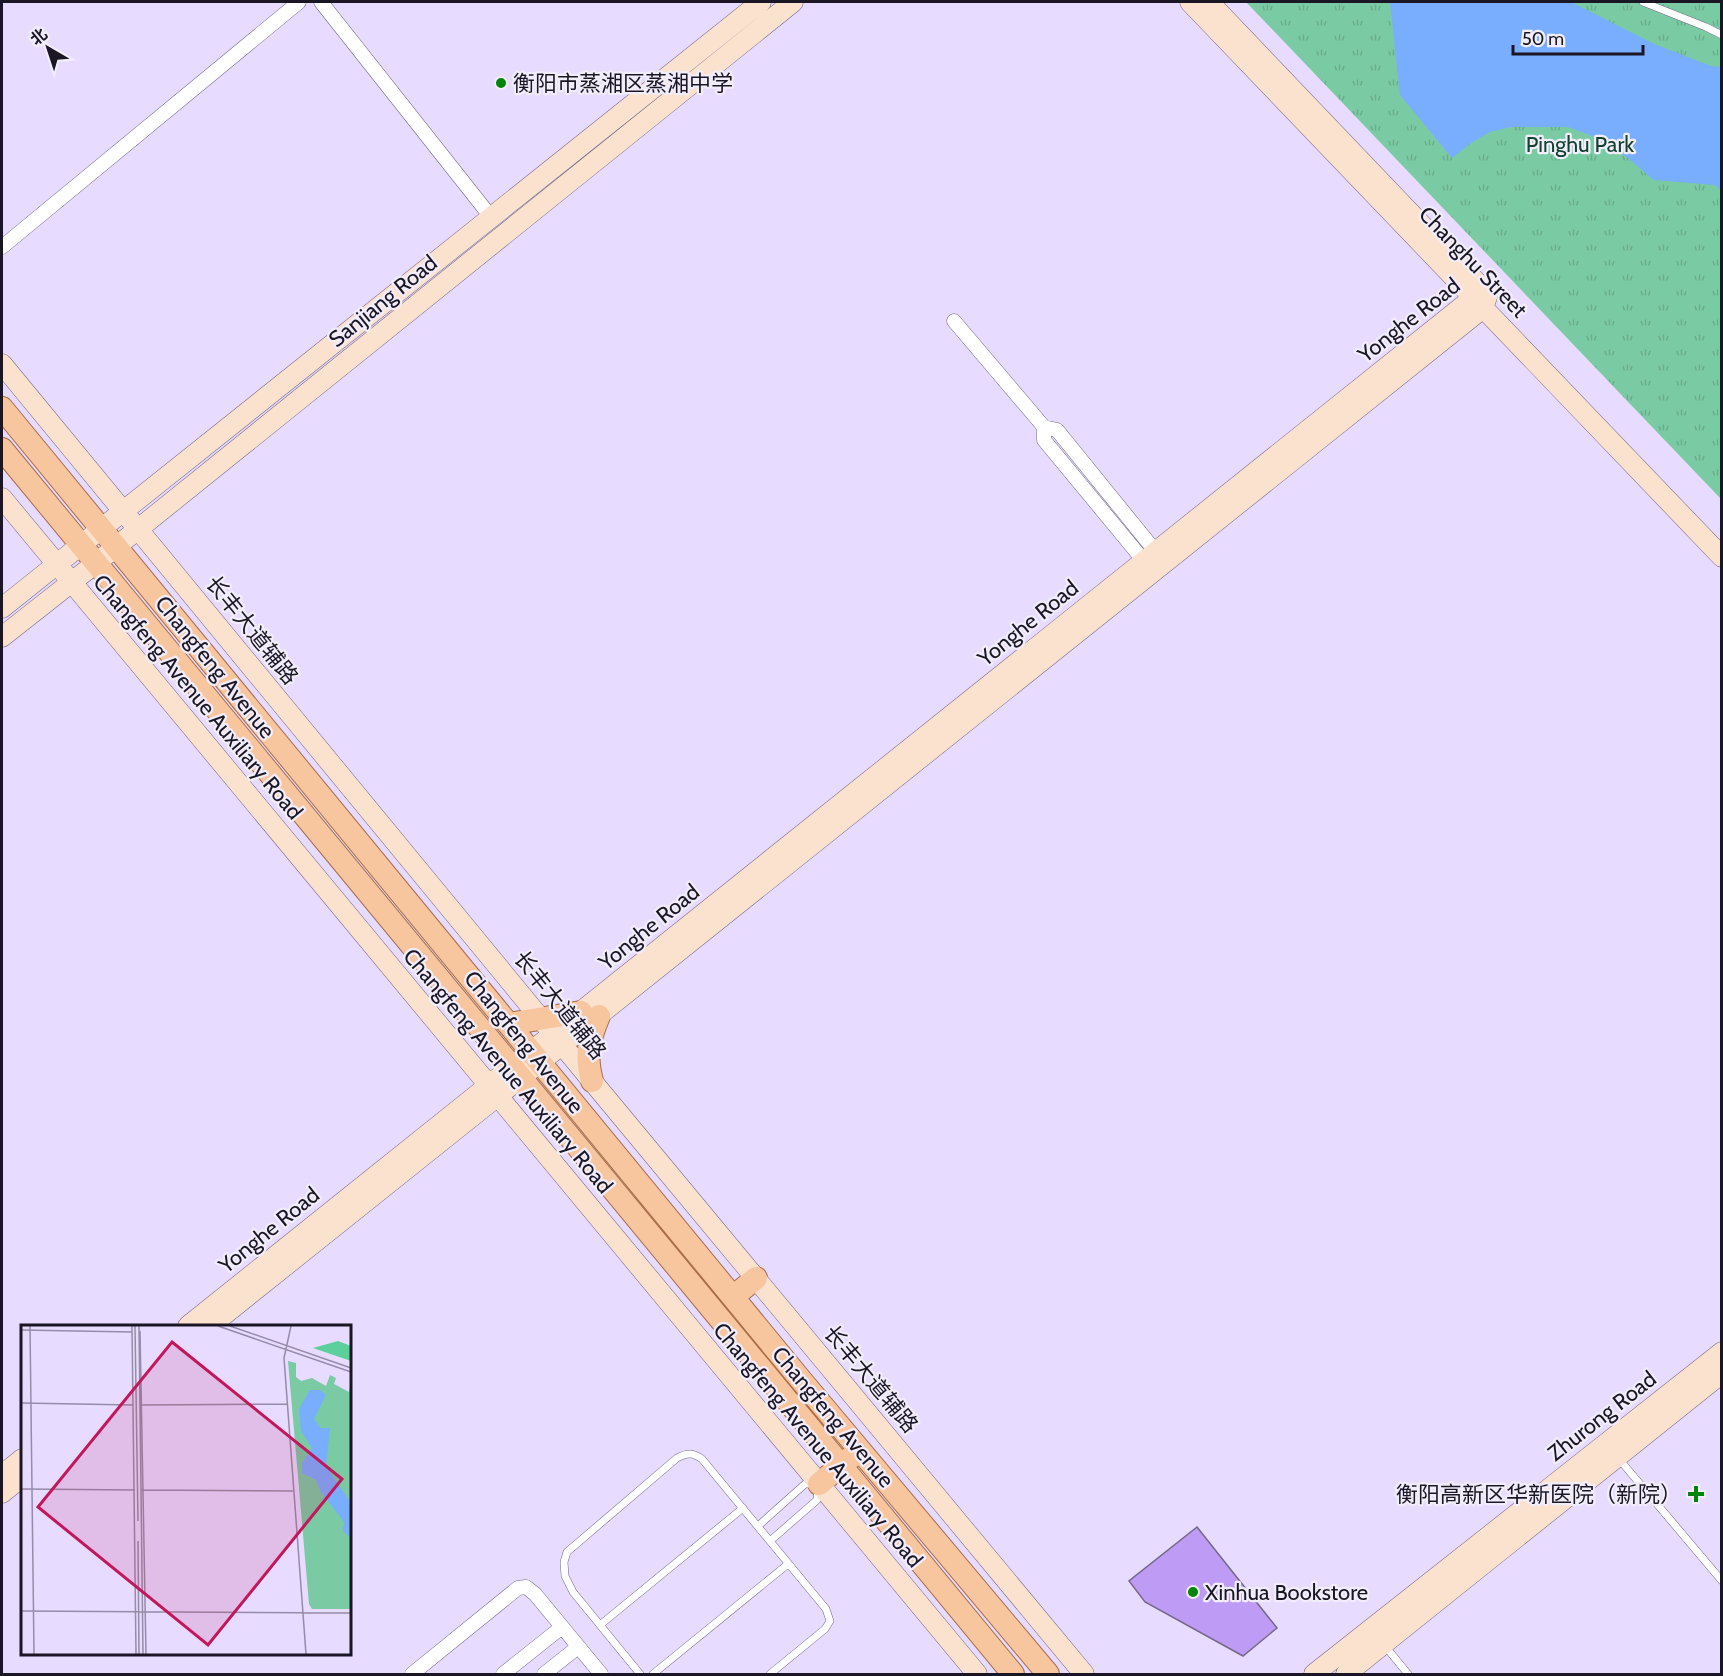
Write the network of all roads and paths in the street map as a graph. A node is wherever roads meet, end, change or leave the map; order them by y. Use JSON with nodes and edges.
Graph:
{"nodes":[{"id":1,"x":299,"y":2,"type":"edge"},
{"id":2,"x":321,"y":2,"type":"edge"},
{"id":3,"x":761,"y":2,"type":"edge"},
{"id":4,"x":793,"y":2,"type":"edge"},
{"id":5,"x":1190,"y":2,"type":"edge"},
{"id":6,"x":1209,"y":2,"type":"edge"},
{"id":7,"x":1644,"y":2,"type":"edge"},
{"id":8,"x":1722,"y":35,"type":"edge"},
{"id":9,"x":491,"y":217,"type":"junction"},
{"id":10,"x":2,"y":247,"type":"edge"},
{"id":11,"x":1482,"y":300,"type":"junction"},
{"id":12,"x":954,"y":321,"type":"dead end"},
{"id":13,"x":2,"y":364,"type":"edge"},
{"id":14,"x":2,"y":408,"type":"edge"},
{"id":15,"x":2,"y":449,"type":"edge"},
{"id":16,"x":2,"y":498,"type":"edge"},
{"id":17,"x":124,"y":512,"type":"junction"},
{"id":18,"x":102,"y":529,"type":"junction"},
{"id":19,"x":138,"y":529,"type":"junction"},
{"id":20,"x":1722,"y":538,"type":"edge"},
{"id":21,"x":82,"y":545,"type":"junction"},
{"id":22,"x":116,"y":547,"type":"junction"},
{"id":23,"x":1722,"y":557,"type":"edge"},
{"id":24,"x":1153,"y":560,"type":"junction"},
{"id":25,"x":96,"y":563,"type":"junction"},
{"id":26,"x":57,"y":565,"type":"junction"},
{"id":27,"x":71,"y":582,"type":"junction"},
{"id":28,"x":2,"y":608,"type":"edge"},
{"id":29,"x":2,"y":637,"type":"edge"},
{"id":30,"x":590,"y":1014,"type":"junction"},
{"id":31,"x":509,"y":1024,"type":"junction"},
{"id":32,"x":552,"y":1033,"type":"junction"},
{"id":33,"x":536,"y":1057,"type":"junction"},
{"id":34,"x":516,"y":1073,"type":"junction"},
{"id":35,"x":592,"y":1081,"type":"junction"},
{"id":36,"x":493,"y":1091,"type":"junction"},
{"id":37,"x":756,"y":1278,"type":"junction"},
{"id":38,"x":733,"y":1297,"type":"junction"},
{"id":39,"x":189,"y":1325,"type":"edge"},
{"id":40,"x":211,"y":1325,"type":"edge"},
{"id":41,"x":1722,"y":1352,"type":"edge"},
{"id":42,"x":1722,"y":1373,"type":"edge"},
{"id":43,"x":860,"y":1450,"type":"junction"},
{"id":44,"x":1611,"y":1450,"type":"junction"},
{"id":45,"x":21,"y":1460,"type":"edge"},
{"id":46,"x":840,"y":1466,"type":"junction"},
{"id":47,"x":2,"y":1475,"type":"edge"},
{"id":48,"x":21,"y":1478,"type":"edge"},
{"id":49,"x":819,"y":1484,"type":"junction"},
{"id":50,"x":2,"y":1494,"type":"edge"},
{"id":51,"x":743,"y":1508,"type":"junction"},
{"id":52,"x":758,"y":1527,"type":"junction"},
{"id":53,"x":770,"y":1541,"type":"junction"},
{"id":54,"x":788,"y":1564,"type":"junction"},
{"id":55,"x":1722,"y":1581,"type":"edge"},
{"id":56,"x":600,"y":1625,"type":"junction"},
{"id":57,"x":562,"y":1627,"type":"junction"},
{"id":58,"x":1371,"y":1629,"type":"junction"},
{"id":59,"x":1383,"y":1645,"type":"junction"},
{"id":60,"x":578,"y":1647,"type":"junction"},
{"id":61,"x":412,"y":1674,"type":"edge"},
{"id":62,"x":503,"y":1674,"type":"edge"},
{"id":63,"x":544,"y":1674,"type":"edge"},
{"id":64,"x":601,"y":1674,"type":"edge"},
{"id":65,"x":640,"y":1674,"type":"edge"},
{"id":66,"x":653,"y":1674,"type":"edge"},
{"id":67,"x":770,"y":1674,"type":"edge"},
{"id":68,"x":977,"y":1674,"type":"edge"},
{"id":69,"x":1013,"y":1674,"type":"edge"},
{"id":70,"x":1048,"y":1674,"type":"edge"},
{"id":71,"x":1084,"y":1674,"type":"edge"},
{"id":72,"x":1314,"y":1674,"type":"edge"},
{"id":73,"x":1346,"y":1674,"type":"edge"},
{"id":74,"x":1408,"y":1674,"type":"edge"}],
"edges":[{"from":1,"to":10,"type":"street"},
{"from":2,"to":9,"type":"street"},
{"from":3,"to":9,"type":"main road","name":"Sanjiang Road"},
{"from":4,"to":19,"type":"main road","name":"Sanjiang Road"},
{"from":5,"to":11,"type":"main road","name":"Changhu Street"},
{"from":6,"to":11,"type":"main road","name":"Changhu Street"},
{"from":7,"to":8,"type":"lane"},
{"from":9,"to":17,"type":"main road","name":"Sanjiang Road"},
{"from":11,"to":20,"type":"main road","name":"Changhu Street"},
{"from":11,"to":23,"type":"main road","name":"Changhu Street"},
{"from":11,"to":24,"type":"main road","name":"Yonghe Road"},
{"from":12,"to":24,"type":"street"},
{"from":13,"to":17,"type":"main road","name":"长丰大道辅路"},
{"from":14,"to":18,"type":"main road","name":"Changfeng Avenue"},
{"from":15,"to":21,"type":"main road","name":"Changfeng Avenue"},
{"from":16,"to":26,"type":"main road","name":"Changfeng Avenue Auxiliary Road"},
{"from":17,"to":18,"type":"main road","name":"Sanjiang Road"},
{"from":17,"to":19,"type":"main road","name":"长丰大道辅路"},
{"from":18,"to":21,"type":"main road","name":"Sanjiang Road"},
{"from":18,"to":22,"type":"main road","name":"Changfeng Avenue"},
{"from":19,"to":22,"type":"main road","name":"Sanjiang Road"},
{"from":19,"to":32,"type":"main road","name":"长丰大道辅路"},
{"from":21,"to":25,"type":"main road","name":"Changfeng Avenue"},
{"from":21,"to":26,"type":"main road","name":"Sanjiang Road"},
{"from":22,"to":25,"type":"main road","name":"Sanjiang Road"},
{"from":22,"to":31,"type":"main road","name":"Changfeng Avenue"},
{"from":24,"to":30,"type":"main road","name":"Yonghe Road"},
{"from":25,"to":27,"type":"main road","name":"Sanjiang Road"},
{"from":25,"to":34,"type":"main road","name":"Changfeng Avenue"},
{"from":26,"to":27,"type":"main road","name":"Changfeng Avenue Auxiliary Road"},
{"from":26,"to":28,"type":"main road","name":"Sanjiang Road"},
{"from":27,"to":29,"type":"main road","name":"Sanjiang Road"},
{"from":27,"to":36,"type":"main road","name":"Changfeng Avenue Auxiliary Road"},
{"from":30,"to":32,"type":"main road"},
{"from":30,"to":32,"type":"main road","name":"Yonghe Road"},
{"from":30,"to":35,"type":"main road"},
{"from":31,"to":32,"type":"main road"},
{"from":31,"to":33,"type":"main road","name":"Changfeng Avenue"},
{"from":32,"to":33,"type":"main road","name":"Yonghe Road"},
{"from":32,"to":35,"type":"main road","name":"长丰大道辅路"},
{"from":33,"to":34,"type":"main road","name":"Yonghe Road"},
{"from":33,"to":38,"type":"main road","name":"Changfeng Avenue"},
{"from":34,"to":36,"type":"main road","name":"Yonghe Road"},
{"from":34,"to":46,"type":"main road","name":"Changfeng Avenue"},
{"from":35,"to":37,"type":"main road","name":"长丰大道辅路"},
{"from":36,"to":39,"type":"main road","name":"Yonghe Road"},
{"from":36,"to":40,"type":"main road","name":"Yonghe Road"},
{"from":36,"to":49,"type":"main road","name":"Changfeng Avenue Auxiliary Road"},
{"from":37,"to":38,"type":"main road"},
{"from":37,"to":71,"type":"main road","name":"长丰大道辅路"},
{"from":38,"to":43,"type":"main road","name":"Changfeng Avenue"},
{"from":41,"to":44,"type":"main road","name":"Zhurong Road"},
{"from":42,"to":44,"type":"main road","name":"Zhurong Road"},
{"from":43,"to":46,"type":"main road"},
{"from":43,"to":70,"type":"main road","name":"Changfeng Avenue"},
{"from":44,"to":55,"type":"lane"},
{"from":44,"to":58,"type":"main road","name":"Zhurong Road"},
{"from":44,"to":59,"type":"main road","name":"Zhurong Road"},
{"from":45,"to":47,"type":"main road"},
{"from":46,"to":49,"type":"main road"},
{"from":46,"to":69,"type":"main road","name":"Changfeng Avenue"},
{"from":48,"to":50,"type":"main road"},
{"from":49,"to":52,"type":"lane"},
{"from":49,"to":53,"type":"lane"},
{"from":49,"to":68,"type":"main road","name":"Changfeng Avenue Auxiliary Road"},
{"from":51,"to":52,"type":"lane"},
{"from":51,"to":56,"type":"lane"},
{"from":51,"to":56,"type":"lane"},
{"from":52,"to":53,"type":"lane"},
{"from":53,"to":54,"type":"lane"},
{"from":54,"to":66,"type":"lane"},
{"from":54,"to":67,"type":"lane"},
{"from":56,"to":65,"type":"lane"},
{"from":57,"to":60,"type":"street"},
{"from":57,"to":61,"type":"street"},
{"from":57,"to":62,"type":"street"},
{"from":58,"to":59,"type":"lane"},
{"from":58,"to":72,"type":"main road","name":"Zhurong Road"},
{"from":59,"to":73,"type":"main road","name":"Zhurong Road"},
{"from":59,"to":74,"type":"lane"},
{"from":60,"to":63,"type":"street"},
{"from":60,"to":64,"type":"street"}]}
